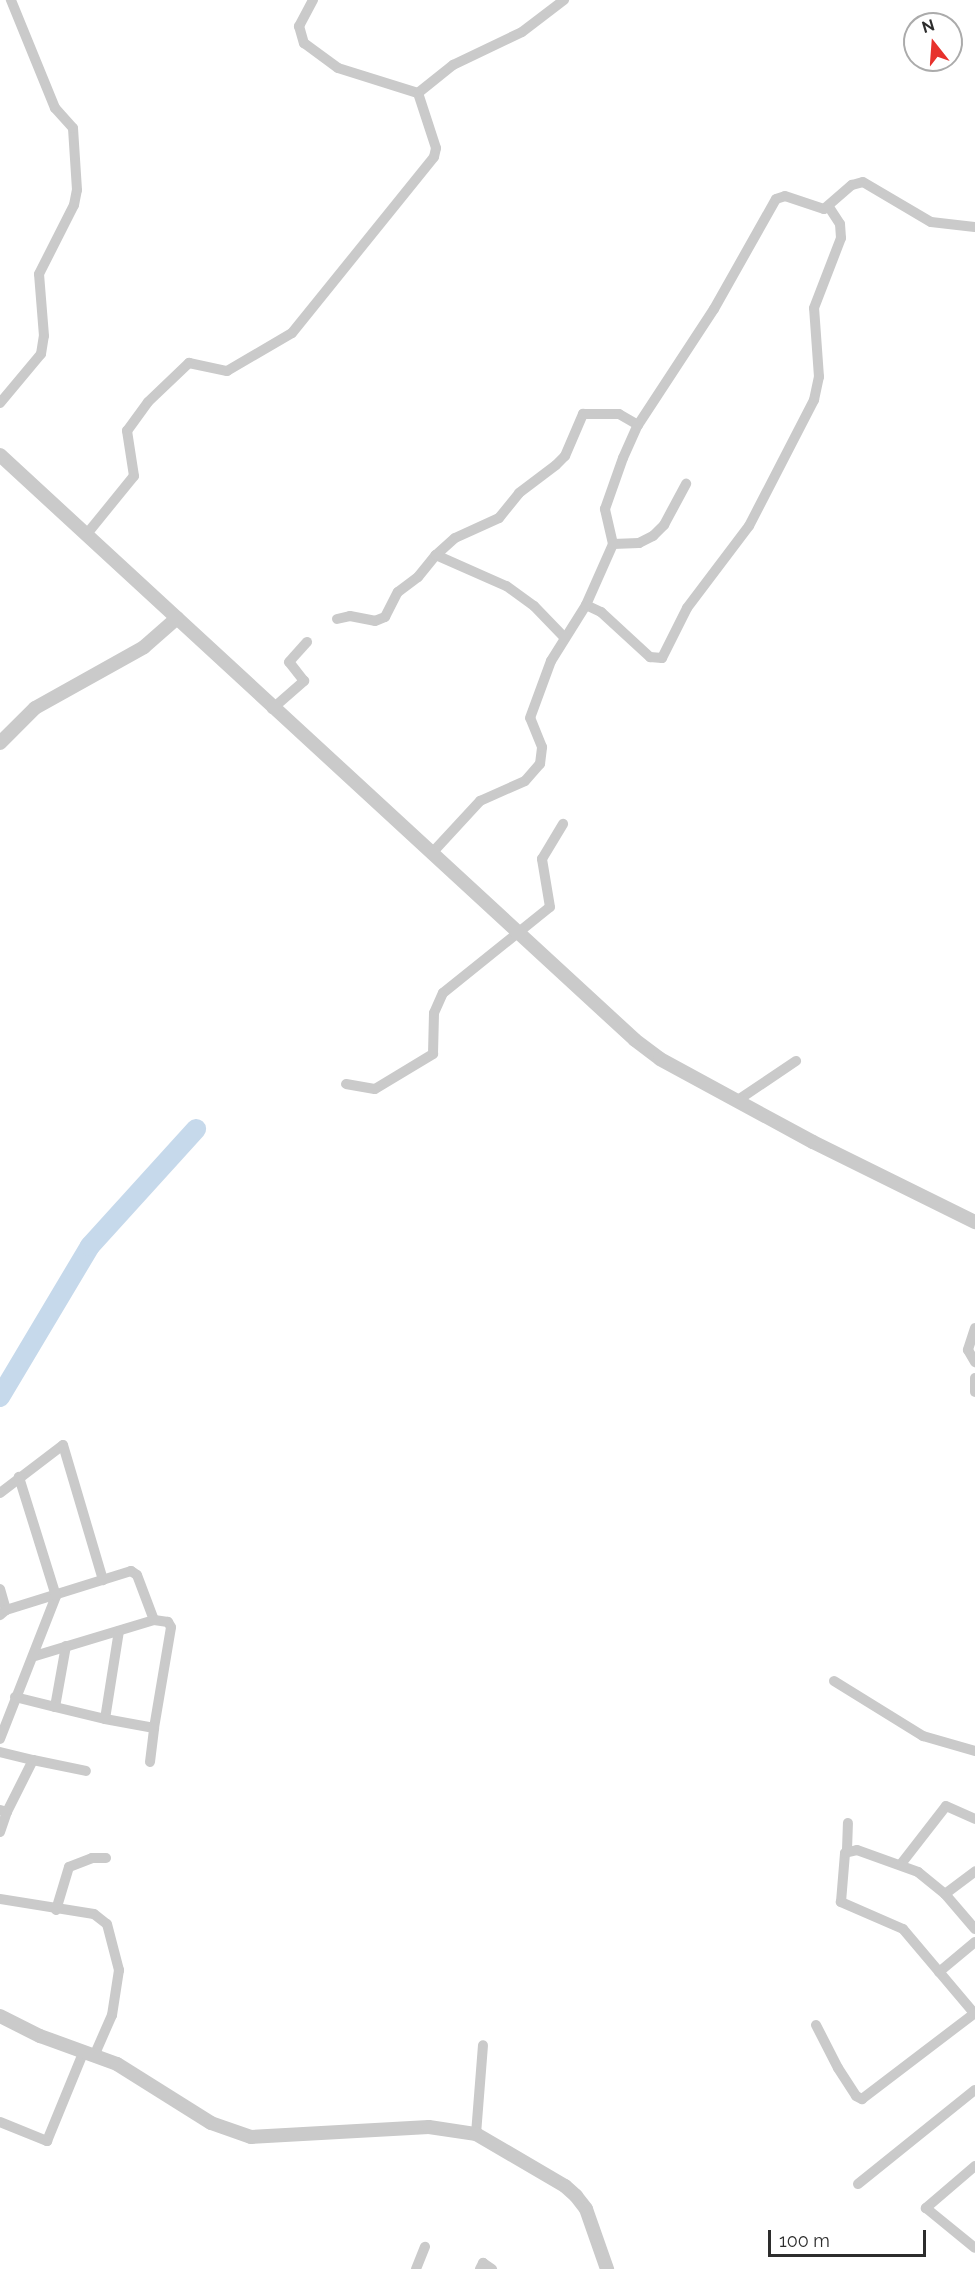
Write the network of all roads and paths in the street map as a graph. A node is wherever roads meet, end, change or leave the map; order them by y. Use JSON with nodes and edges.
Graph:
{"nodes":[{"id":1,"x":11,"y":0,"type":"edge"},
{"id":2,"x":313,"y":0,"type":"edge"},
{"id":3,"x":564,"y":0,"type":"edge"},
{"id":4,"x":418,"y":93,"type":"junction"},
{"id":5,"x":829,"y":207,"type":"junction"},
{"id":6,"x":975,"y":227,"type":"edge"},
{"id":7,"x":0,"y":404,"type":"edge"},
{"id":8,"x":638,"y":425,"type":"junction"},
{"id":9,"x":0,"y":455,"type":"edge"},
{"id":10,"x":686,"y":484,"type":"dead end"},
{"id":11,"x":86,"y":535,"type":"junction"},
{"id":12,"x":613,"y":544,"type":"junction"},
{"id":13,"x":436,"y":555,"type":"junction"},
{"id":14,"x":586,"y":605,"type":"junction"},
{"id":15,"x":177,"y":618,"type":"junction"},
{"id":16,"x":337,"y":619,"type":"dead end"},
{"id":17,"x":564,"y":636,"type":"junction"},
{"id":18,"x":307,"y":642,"type":"dead end"},
{"id":19,"x":272,"y":709,"type":"junction"},
{"id":20,"x":0,"y":743,"type":"edge"},
{"id":21,"x":563,"y":824,"type":"dead end"},
{"id":22,"x":432,"y":853,"type":"junction"},
{"id":23,"x":518,"y":931,"type":"junction"},
{"id":24,"x":796,"y":1061,"type":"dead end"},
{"id":25,"x":346,"y":1084,"type":"dead end"},
{"id":26,"x":738,"y":1100,"type":"junction"},
{"id":27,"x":975,"y":1222,"type":"edge"},
{"id":28,"x":975,"y":1328,"type":"edge"},
{"id":29,"x":975,"y":1362,"type":"edge"},
{"id":30,"x":975,"y":1378,"type":"edge"},
{"id":31,"x":975,"y":1392,"type":"edge"},
{"id":32,"x":19,"y":1477,"type":"junction"},
{"id":33,"x":0,"y":1493,"type":"edge"},
{"id":34,"x":103,"y":1580,"type":"junction"},
{"id":35,"x":0,"y":1589,"type":"edge"},
{"id":36,"x":56,"y":1596,"type":"junction"},
{"id":37,"x":3,"y":1613,"type":"edge"},
{"id":38,"x":154,"y":1620,"type":"junction"},
{"id":39,"x":119,"y":1631,"type":"junction"},
{"id":40,"x":66,"y":1646,"type":"junction"},
{"id":41,"x":35,"y":1656,"type":"junction"},
{"id":42,"x":834,"y":1681,"type":"dead end"},
{"id":43,"x":15,"y":1697,"type":"junction"},
{"id":44,"x":55,"y":1707,"type":"junction"},
{"id":45,"x":105,"y":1719,"type":"junction"},
{"id":46,"x":154,"y":1728,"type":"junction"},
{"id":47,"x":0,"y":1738,"type":"edge"},
{"id":48,"x":975,"y":1751,"type":"edge"},
{"id":49,"x":0,"y":1752,"type":"edge"},
{"id":50,"x":33,"y":1760,"type":"junction"},
{"id":51,"x":150,"y":1762,"type":"dead end"},
{"id":52,"x":86,"y":1771,"type":"dead end"},
{"id":53,"x":4,"y":1811,"type":"edge"},
{"id":54,"x":975,"y":1819,"type":"edge"},
{"id":55,"x":848,"y":1823,"type":"dead end"},
{"id":56,"x":0,"y":1832,"type":"edge"},
{"id":57,"x":847,"y":1850,"type":"junction"},
{"id":58,"x":106,"y":1858,"type":"dead end"},
{"id":59,"x":901,"y":1864,"type":"junction"},
{"id":60,"x":975,"y":1871,"type":"edge"},
{"id":61,"x":945,"y":1894,"type":"junction"},
{"id":62,"x":0,"y":1899,"type":"edge"},
{"id":63,"x":56,"y":1910,"type":"junction"},
{"id":64,"x":975,"y":1929,"type":"edge"},
{"id":65,"x":975,"y":1942,"type":"edge"},
{"id":66,"x":939,"y":1972,"type":"junction"},
{"id":67,"x":0,"y":2016,"type":"edge"},
{"id":68,"x":974,"y":2016,"type":"edge"},
{"id":69,"x":816,"y":2025,"type":"dead end"},
{"id":70,"x":483,"y":2045,"type":"dead end"},
{"id":71,"x":89,"y":2054,"type":"junction"},
{"id":72,"x":975,"y":2090,"type":"edge"},
{"id":73,"x":0,"y":2122,"type":"edge"},
{"id":74,"x":476,"y":2134,"type":"junction"},
{"id":75,"x":975,"y":2166,"type":"edge"},
{"id":76,"x":858,"y":2184,"type":"dead end"},
{"id":77,"x":973,"y":2243,"type":"edge"},
{"id":78,"x":425,"y":2247,"type":"dead end"},
{"id":79,"x":416,"y":2269,"type":"edge"},
{"id":80,"x":480,"y":2269,"type":"edge"},
{"id":81,"x":492,"y":2269,"type":"edge"},
{"id":82,"x":607,"y":2269,"type":"edge"}],
"edges":[{"from":1,"to":7,"type":"street"},
{"from":2,"to":4,"type":"street"},
{"from":3,"to":4,"type":"street"},
{"from":4,"to":11,"type":"street"},
{"from":5,"to":6,"type":"street"},
{"from":5,"to":8,"type":"street"},
{"from":5,"to":14,"type":"street"},
{"from":8,"to":12,"type":"street"},
{"from":8,"to":13,"type":"street"},
{"from":9,"to":11,"type":"street"},
{"from":10,"to":12,"type":"street"},
{"from":11,"to":15,"type":"street"},
{"from":12,"to":14,"type":"street"},
{"from":13,"to":16,"type":"street"},
{"from":13,"to":17,"type":"street"},
{"from":14,"to":17,"type":"street"},
{"from":15,"to":19,"type":"street"},
{"from":15,"to":20,"type":"street"},
{"from":17,"to":22,"type":"street"},
{"from":18,"to":19,"type":"street"},
{"from":19,"to":22,"type":"street"},
{"from":21,"to":23,"type":"street"},
{"from":22,"to":23,"type":"street"},
{"from":23,"to":25,"type":"street"},
{"from":23,"to":26,"type":"street"},
{"from":24,"to":26,"type":"street"},
{"from":26,"to":27,"type":"street"},
{"from":28,"to":29,"type":"street"},
{"from":30,"to":31,"type":"street"},
{"from":32,"to":33,"type":"street"},
{"from":32,"to":34,"type":"street"},
{"from":32,"to":36,"type":"street"},
{"from":34,"to":36,"type":"street"},
{"from":34,"to":38,"type":"street"},
{"from":35,"to":37,"type":"street"},
{"from":36,"to":37,"type":"street"},
{"from":36,"to":41,"type":"street"},
{"from":38,"to":39,"type":"street"},
{"from":38,"to":46,"type":"street"},
{"from":39,"to":40,"type":"street"},
{"from":39,"to":45,"type":"street"},
{"from":40,"to":41,"type":"street"},
{"from":40,"to":44,"type":"street"},
{"from":41,"to":43,"type":"street"},
{"from":42,"to":48,"type":"street"},
{"from":43,"to":44,"type":"street"},
{"from":43,"to":47,"type":"street"},
{"from":44,"to":45,"type":"street"},
{"from":45,"to":46,"type":"street"},
{"from":46,"to":51,"type":"street"},
{"from":49,"to":50,"type":"street"},
{"from":50,"to":52,"type":"street"},
{"from":50,"to":53,"type":"street"},
{"from":53,"to":56,"type":"street"},
{"from":54,"to":59,"type":"street"},
{"from":55,"to":57,"type":"street"},
{"from":57,"to":59,"type":"street"},
{"from":57,"to":66,"type":"street"},
{"from":58,"to":63,"type":"street"},
{"from":59,"to":61,"type":"street"},
{"from":60,"to":61,"type":"street"},
{"from":61,"to":64,"type":"street"},
{"from":62,"to":63,"type":"street"},
{"from":63,"to":71,"type":"street"},
{"from":65,"to":66,"type":"street"},
{"from":66,"to":68,"type":"street"},
{"from":67,"to":71,"type":"street"},
{"from":68,"to":69,"type":"street"},
{"from":70,"to":74,"type":"street"},
{"from":71,"to":73,"type":"street"},
{"from":71,"to":74,"type":"street"},
{"from":72,"to":76,"type":"street"},
{"from":74,"to":82,"type":"street"},
{"from":75,"to":77,"type":"street"},
{"from":78,"to":79,"type":"street"},
{"from":80,"to":81,"type":"street"}]}
